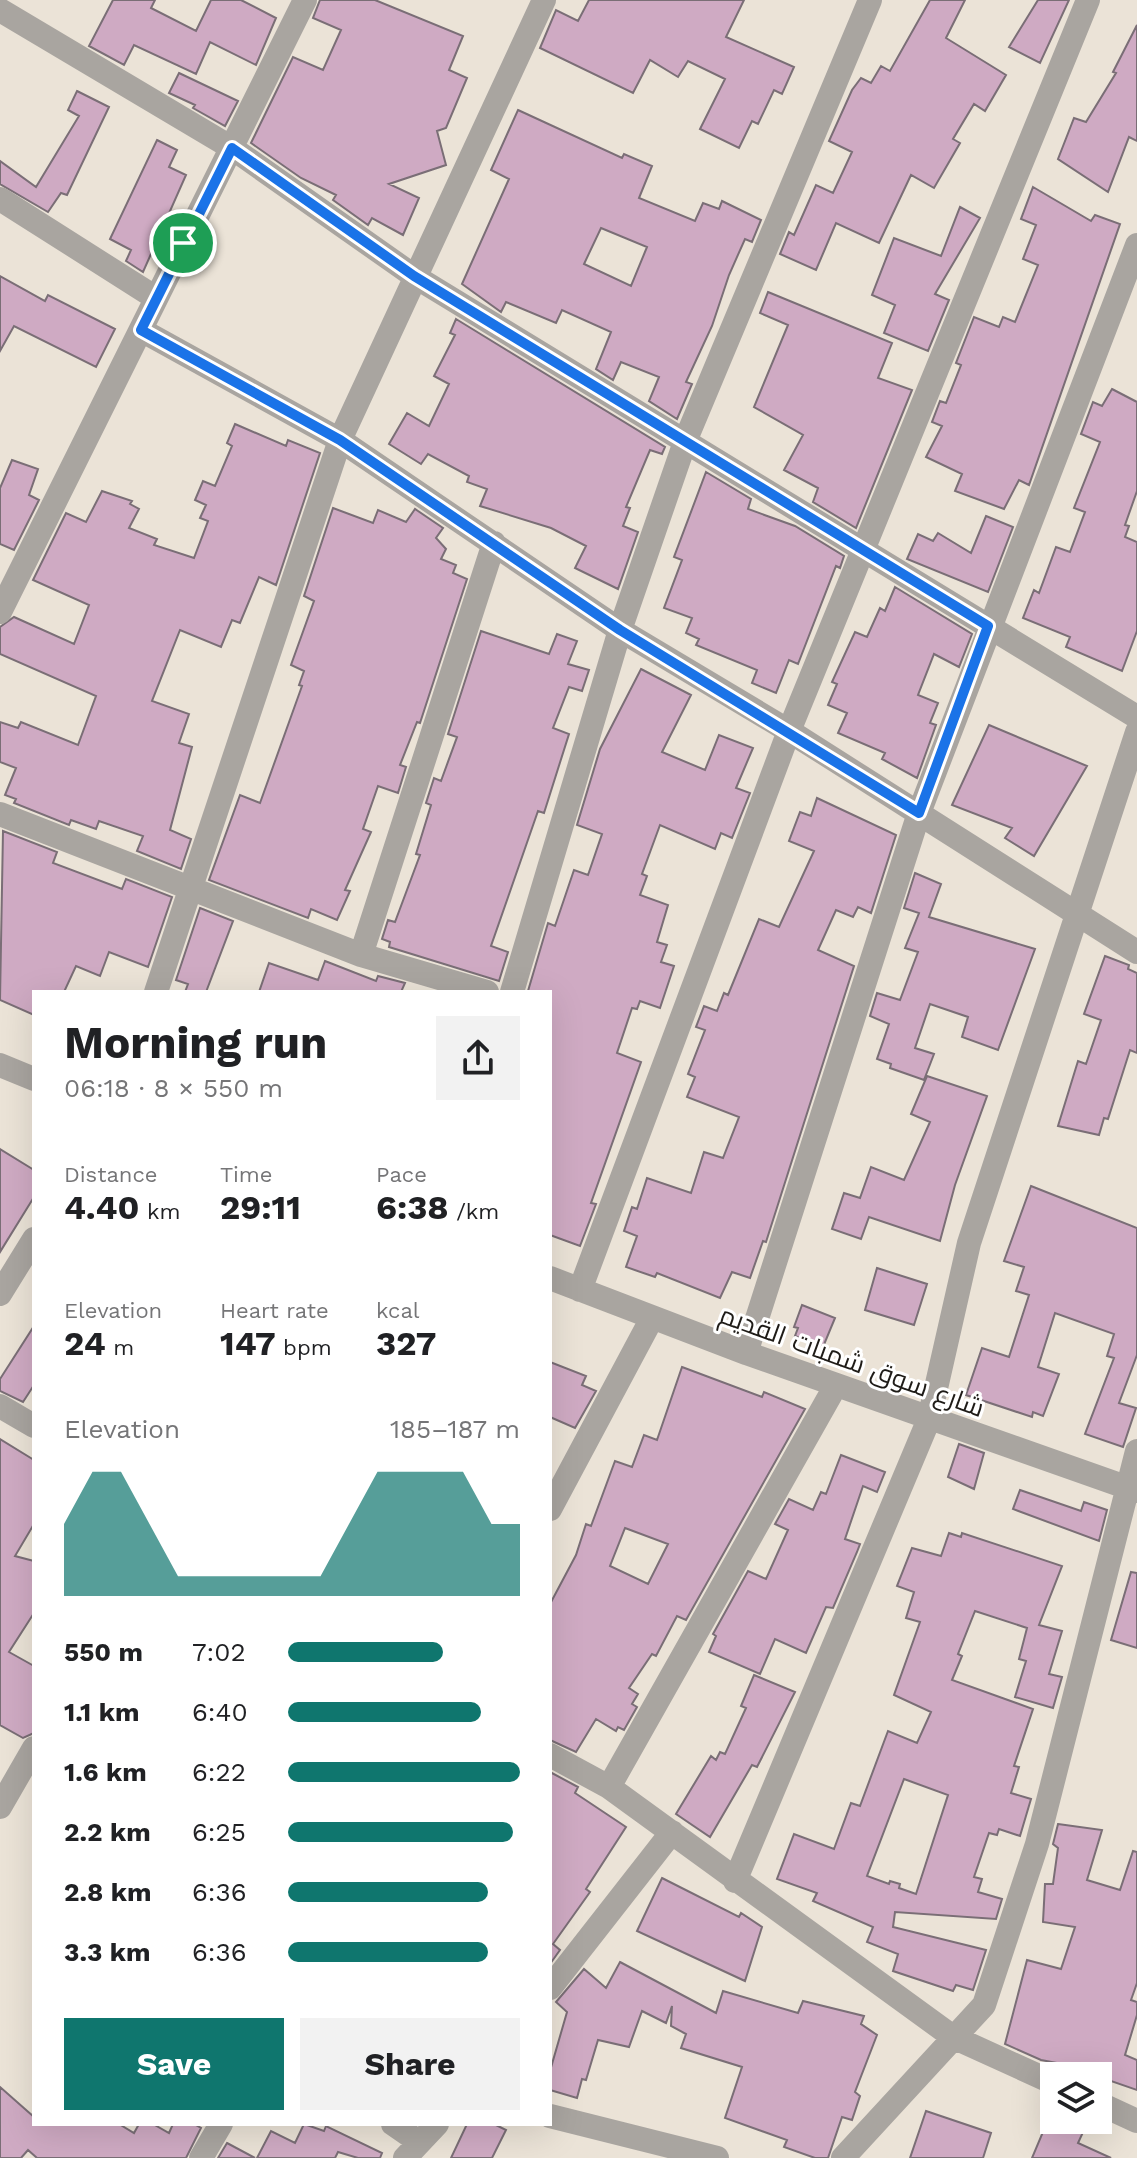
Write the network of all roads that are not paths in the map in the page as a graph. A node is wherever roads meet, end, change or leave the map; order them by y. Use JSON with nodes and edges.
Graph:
{"nodes":[{"id":1,"x":305,"y":0,"type":"edge"},
{"id":2,"x":544,"y":0,"type":"edge"},
{"id":3,"x":870,"y":0,"type":"edge"},
{"id":4,"x":1088,"y":0,"type":"edge"},
{"id":5,"x":0,"y":10,"type":"edge"},
{"id":6,"x":232,"y":148,"type":"junction"},
{"id":7,"x":0,"y":199,"type":"edge"},
{"id":8,"x":1137,"y":245,"type":"edge"},
{"id":9,"x":414,"y":276,"type":"junction"},
{"id":10,"x":156,"y":298,"type":"junction"},
{"id":11,"x":141,"y":330,"type":"junction"},
{"id":12,"x":686,"y":439,"type":"junction"},
{"id":13,"x":340,"y":440,"type":"junction"},
{"id":14,"x":494,"y":543,"type":"junction"},
{"id":15,"x":863,"y":550,"type":"junction"},
{"id":16,"x":0,"y":612,"type":"edge"},
{"id":17,"x":988,"y":626,"type":"junction"},
{"id":18,"x":620,"y":630,"type":"junction"},
{"id":19,"x":1137,"y":717,"type":"edge"},
{"id":20,"x":789,"y":731,"type":"junction"},
{"id":21,"x":1137,"y":732,"type":"edge"},
{"id":22,"x":919,"y":813,"type":"junction"},
{"id":23,"x":0,"y":814,"type":"edge"},
{"id":24,"x":192,"y":889,"type":"junction"},
{"id":25,"x":1075,"y":913,"type":"junction"},
{"id":26,"x":1137,"y":952,"type":"edge"},
{"id":27,"x":361,"y":955,"type":"junction"},
{"id":28,"x":157,"y":990,"type":"edge"},
{"id":29,"x":480,"y":990,"type":"edge"},
{"id":30,"x":513,"y":990,"type":"edge"},
{"id":31,"x":0,"y":1065,"type":"edge"},
{"id":32,"x":32,"y":1078,"type":"edge"},
{"id":33,"x":32,"y":1242,"type":"edge"},
{"id":34,"x":552,"y":1279,"type":"edge"},
{"id":35,"x":580,"y":1290,"type":"junction"},
{"id":36,"x":0,"y":1294,"type":"edge"},
{"id":37,"x":652,"y":1318,"type":"junction"},
{"id":38,"x":746,"y":1353,"type":"junction"},
{"id":39,"x":836,"y":1385,"type":"junction"},
{"id":40,"x":0,"y":1406,"type":"edge"},
{"id":41,"x":929,"y":1419,"type":"junction"},
{"id":42,"x":32,"y":1425,"type":"edge"},
{"id":43,"x":1137,"y":1451,"type":"edge"},
{"id":44,"x":1133,"y":1490,"type":"edge"},
{"id":45,"x":552,"y":1505,"type":"edge"},
{"id":46,"x":32,"y":1750,"type":"edge"},
{"id":47,"x":552,"y":1756,"type":"edge"},
{"id":48,"x":7,"y":1774,"type":"edge"},
{"id":49,"x":609,"y":1787,"type":"junction"},
{"id":50,"x":0,"y":1807,"type":"edge"},
{"id":51,"x":672,"y":1832,"type":"junction"},
{"id":52,"x":735,"y":1881,"type":"junction"},
{"id":53,"x":552,"y":1985,"type":"edge"},
{"id":54,"x":953,"y":2037,"type":"junction"},
{"id":55,"x":1040,"y":2077,"type":"edge"},
{"id":56,"x":1112,"y":2109,"type":"edge"},
{"id":57,"x":552,"y":2117,"type":"edge"},
{"id":58,"x":1137,"y":2121,"type":"edge"},
{"id":59,"x":220,"y":2126,"type":"edge"},
{"id":60,"x":394,"y":2126,"type":"edge"},
{"id":61,"x":435,"y":2126,"type":"edge"},
{"id":62,"x":412,"y":2150,"type":"edge"},
{"id":63,"x":201,"y":2158,"type":"edge"},
{"id":64,"x":717,"y":2158,"type":"edge"},
{"id":65,"x":843,"y":2158,"type":"edge"}],
"edges":[{"from":1,"to":6,"type":"street"},
{"from":2,"to":9,"type":"street"},
{"from":3,"to":12,"type":"street"},
{"from":4,"to":15,"type":"street"},
{"from":5,"to":6,"type":"street"},
{"from":6,"to":9,"type":"street"},
{"from":6,"to":10,"type":"street"},
{"from":7,"to":10,"type":"street"},
{"from":8,"to":17,"type":"street"},
{"from":9,"to":12,"type":"street"},
{"from":9,"to":13,"type":"street"},
{"from":10,"to":11,"type":"street"},
{"from":11,"to":13,"type":"street"},
{"from":11,"to":16,"type":"street"},
{"from":12,"to":15,"type":"street"},
{"from":12,"to":18,"type":"street"},
{"from":13,"to":14,"type":"street"},
{"from":13,"to":24,"type":"street"},
{"from":14,"to":18,"type":"street"},
{"from":14,"to":27,"type":"street"},
{"from":15,"to":17,"type":"street"},
{"from":15,"to":20,"type":"street"},
{"from":17,"to":19,"type":"street"},
{"from":17,"to":22,"type":"street"},
{"from":18,"to":20,"type":"street"},
{"from":18,"to":30,"type":"street"},
{"from":20,"to":22,"type":"street"},
{"from":20,"to":35,"type":"street"},
{"from":21,"to":25,"type":"street"},
{"from":22,"to":25,"type":"street"},
{"from":22,"to":38,"type":"street"},
{"from":23,"to":24,"type":"street"},
{"from":24,"to":27,"type":"street"},
{"from":24,"to":28,"type":"street"},
{"from":25,"to":26,"type":"street"},
{"from":25,"to":41,"type":"street"},
{"from":27,"to":29,"type":"street"},
{"from":31,"to":32,"type":"street"},
{"from":33,"to":36,"type":"street"},
{"from":34,"to":35,"type":"street","name":"شارع سوق شمبات القديم"},
{"from":35,"to":37,"type":"street","name":"شارع سوق شمبات القديم"},
{"from":37,"to":38,"type":"street","name":"شارع سوق شمبات القديم"},
{"from":37,"to":45,"type":"street"},
{"from":38,"to":39,"type":"street","name":"شارع سوق شمبات القديم"},
{"from":39,"to":41,"type":"street","name":"شارع سوق شمبات القديم"},
{"from":39,"to":49,"type":"street"},
{"from":40,"to":42,"type":"street"},
{"from":41,"to":44,"type":"street","name":"شارع سوق شمبات القديم"},
{"from":41,"to":52,"type":"street"},
{"from":43,"to":44,"type":"street"},
{"from":44,"to":54,"type":"street"},
{"from":46,"to":48,"type":"street"},
{"from":47,"to":49,"type":"street"},
{"from":48,"to":50,"type":"street"},
{"from":49,"to":51,"type":"street"},
{"from":51,"to":52,"type":"street"},
{"from":51,"to":53,"type":"street"},
{"from":52,"to":54,"type":"street"},
{"from":54,"to":55,"type":"street"},
{"from":54,"to":65,"type":"street"},
{"from":56,"to":58,"type":"street"},
{"from":57,"to":64,"type":"street"},
{"from":59,"to":63,"type":"street"},
{"from":60,"to":62,"type":"street"},
{"from":61,"to":62,"type":"street"}]}
